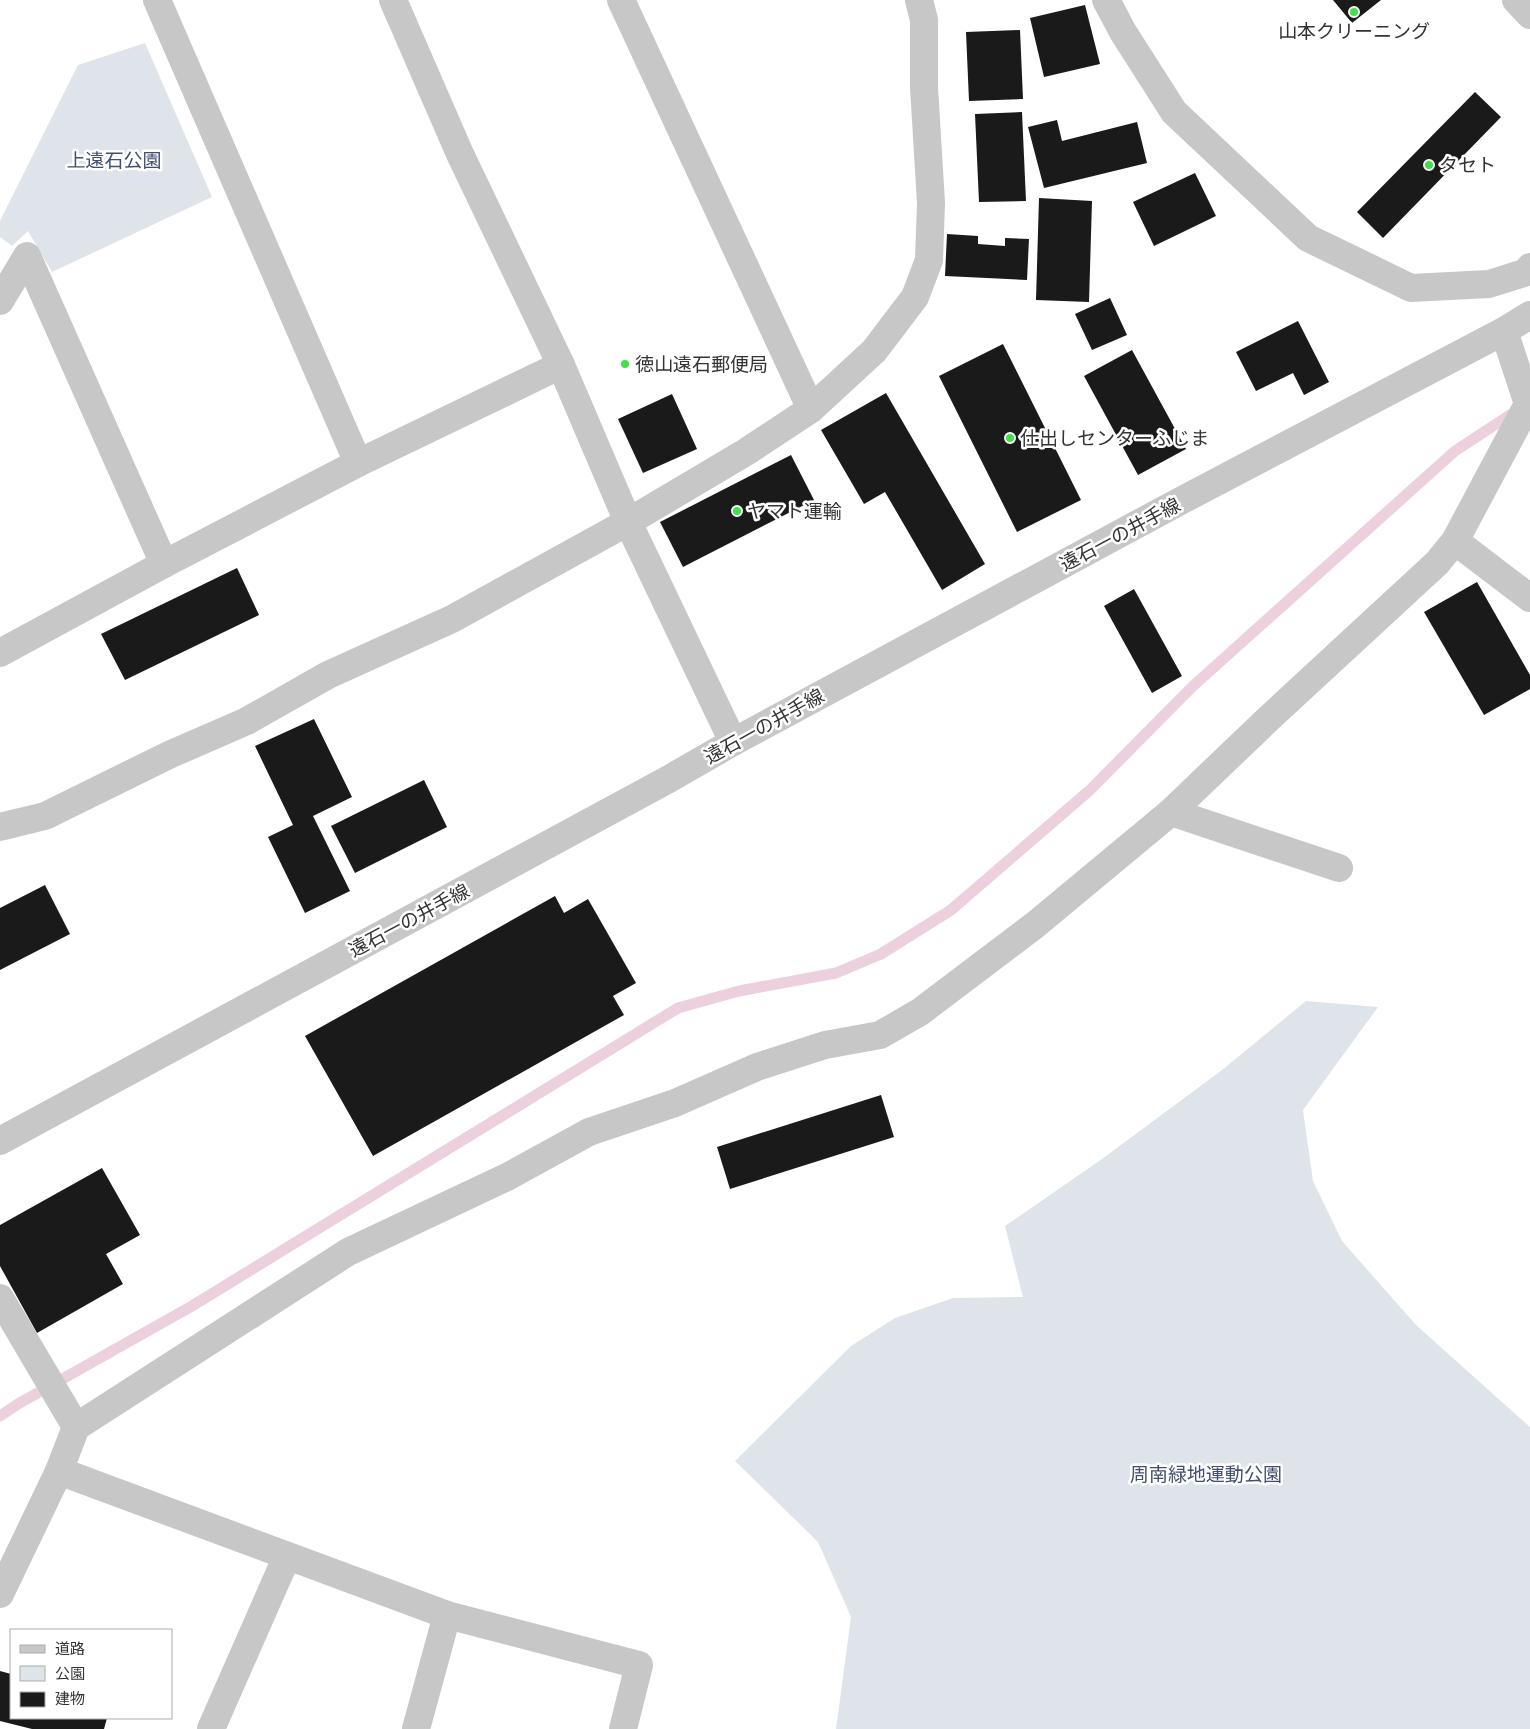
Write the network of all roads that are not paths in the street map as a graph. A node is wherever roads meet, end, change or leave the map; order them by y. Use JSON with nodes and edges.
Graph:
{"nodes":[{"id":1,"x":157,"y":0,"type":"edge"},
{"id":2,"x":393,"y":0,"type":"edge"},
{"id":3,"x":621,"y":0,"type":"edge"},
{"id":4,"x":919,"y":0,"type":"edge"},
{"id":5,"x":1106,"y":0,"type":"edge"},
{"id":6,"x":1516,"y":0,"type":"edge"},
{"id":7,"x":1530,"y":15,"type":"edge"},
{"id":8,"x":1530,"y":267,"type":"edge"},
{"id":9,"x":0,"y":301,"type":"edge"},
{"id":10,"x":1530,"y":315,"type":"edge"},
{"id":11,"x":1504,"y":331,"type":"junction"},
{"id":12,"x":561,"y":365,"type":"junction"},
{"id":13,"x":811,"y":409,"type":"junction"},
{"id":14,"x":358,"y":463,"type":"junction"},
{"id":15,"x":628,"y":522,"type":"junction"},
{"id":16,"x":1455,"y":541,"type":"junction"},
{"id":17,"x":164,"y":564,"type":"junction"},
{"id":18,"x":1530,"y":598,"type":"edge"},
{"id":19,"x":0,"y":653,"type":"edge"},
{"id":20,"x":734,"y":742,"type":"junction"},
{"id":21,"x":1171,"y":812,"type":"junction"},
{"id":22,"x":0,"y":828,"type":"edge"},
{"id":23,"x":1340,"y":868,"type":"dead end"},
{"id":24,"x":0,"y":1141,"type":"edge"},
{"id":25,"x":0,"y":1298,"type":"edge"},
{"id":26,"x":76,"y":1426,"type":"junction"},
{"id":27,"x":59,"y":1471,"type":"junction"},
{"id":28,"x":286,"y":1556,"type":"junction"},
{"id":29,"x":0,"y":1594,"type":"edge"},
{"id":30,"x":447,"y":1615,"type":"junction"},
{"id":31,"x":211,"y":1729,"type":"edge"},
{"id":32,"x":416,"y":1729,"type":"edge"},
{"id":33,"x":623,"y":1729,"type":"edge"}],
"edges":[{"from":1,"to":14,"type":"street"},
{"from":2,"to":12,"type":"street"},
{"from":3,"to":13,"type":"street"},
{"from":4,"to":13,"type":"street"},
{"from":5,"to":8,"type":"street"},
{"from":6,"to":7,"type":"street"},
{"from":9,"to":17,"type":"street"},
{"from":10,"to":11,"type":"street","name":"遠石一の井手線"},
{"from":11,"to":16,"type":"street"},
{"from":11,"to":20,"type":"street","name":"遠石一の井手線"},
{"from":12,"to":14,"type":"street"},
{"from":12,"to":15,"type":"street"},
{"from":13,"to":15,"type":"street"},
{"from":14,"to":17,"type":"street"},
{"from":15,"to":20,"type":"street"},
{"from":15,"to":22,"type":"street"},
{"from":16,"to":18,"type":"street"},
{"from":16,"to":21,"type":"street"},
{"from":17,"to":19,"type":"street"},
{"from":20,"to":24,"type":"street","name":"遠石一の井手線"},
{"from":21,"to":23,"type":"street"},
{"from":21,"to":26,"type":"street"},
{"from":25,"to":26,"type":"street"},
{"from":26,"to":27,"type":"street"},
{"from":27,"to":28,"type":"street"},
{"from":27,"to":29,"type":"street"},
{"from":28,"to":30,"type":"street"},
{"from":28,"to":31,"type":"street"},
{"from":30,"to":32,"type":"street"},
{"from":30,"to":33,"type":"street"}]}
